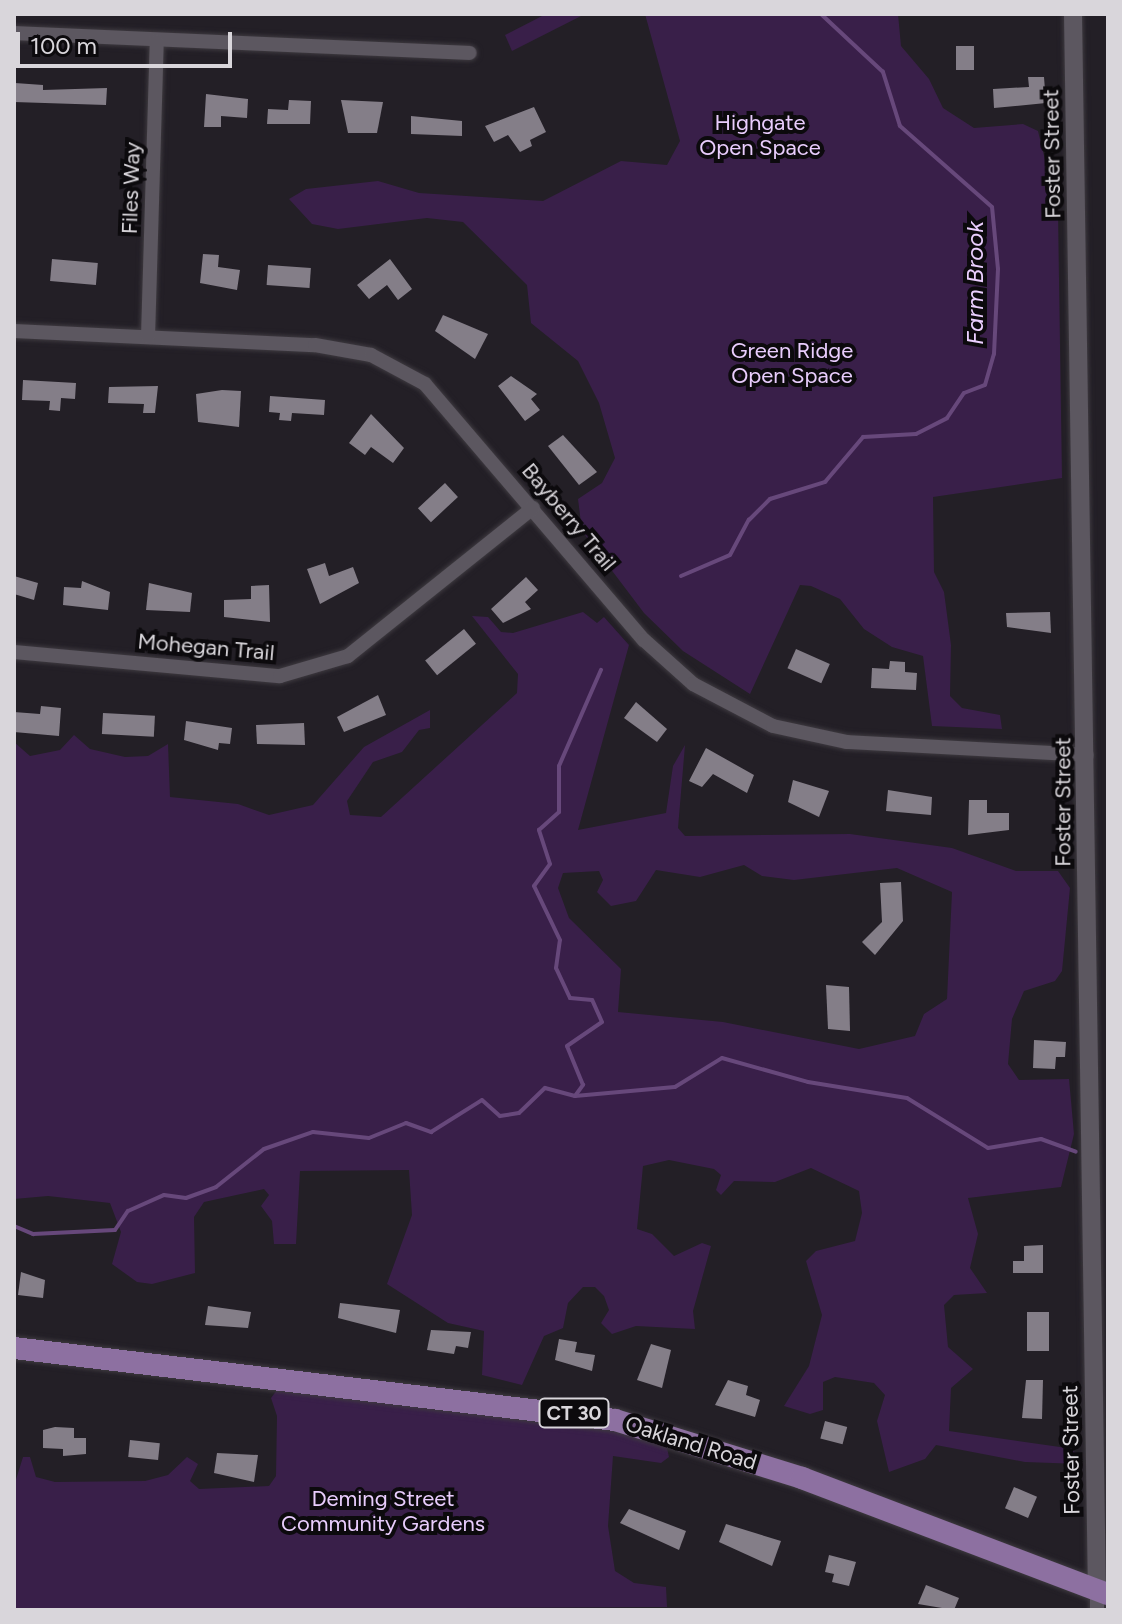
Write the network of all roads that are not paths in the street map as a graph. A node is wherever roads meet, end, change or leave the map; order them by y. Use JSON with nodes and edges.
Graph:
{"nodes":[{"id":1,"x":1073,"y":14,"type":"edge"},
{"id":2,"x":14,"y":33,"type":"edge"},
{"id":3,"x":157,"y":41,"type":"junction"},
{"id":4,"x":470,"y":53,"type":"dead end"},
{"id":5,"x":14,"y":331,"type":"edge"},
{"id":6,"x":148,"y":337,"type":"junction"},
{"id":7,"x":533,"y":508,"type":"junction"},
{"id":8,"x":14,"y":652,"type":"edge"},
{"id":9,"x":1087,"y":755,"type":"junction"},
{"id":10,"x":14,"y":1348,"type":"edge"},
{"id":11,"x":1100,"y":1598,"type":"edge"}],
"edges":[{"from":1,"to":9,"type":"street","name":"Foster Street"},
{"from":2,"to":3,"type":"street"},
{"from":3,"to":4,"type":"street"},
{"from":3,"to":6,"type":"street","name":"Files Way"},
{"from":5,"to":6,"type":"street","name":"Bayberry Trail"},
{"from":6,"to":7,"type":"street","name":"Bayberry Trail"},
{"from":7,"to":8,"type":"street","name":"Mohegan Trail"},
{"from":7,"to":9,"type":"street","name":"Bayberry Trail"},
{"from":9,"to":11,"type":"street","name":"Foster Street"},
{"from":10,"to":11,"type":"main road","name":"Oakland Road","number":"CT 30"}]}
